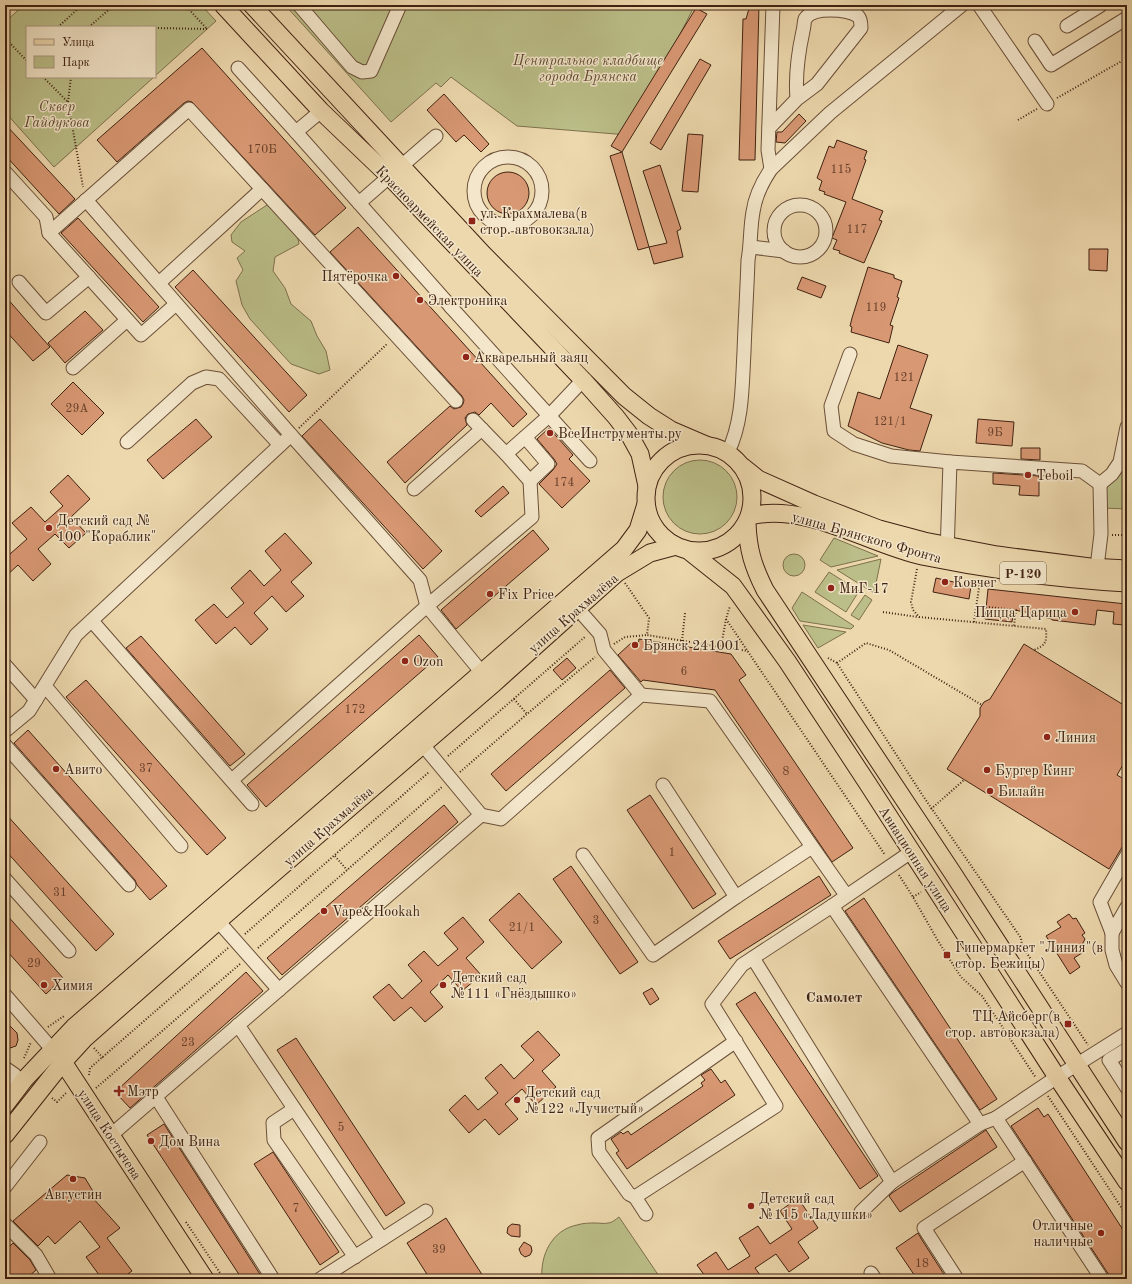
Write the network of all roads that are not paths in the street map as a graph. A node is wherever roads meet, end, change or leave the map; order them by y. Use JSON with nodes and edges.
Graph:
{"nodes":[{"id":1,"x":223,"y":5,"type":"edge"},
{"id":2,"x":252,"y":5,"type":"edge"},
{"id":3,"x":299,"y":5,"type":"edge"},
{"id":4,"x":400,"y":5,"type":"edge"},
{"id":5,"x":773,"y":5,"type":"edge"},
{"id":6,"x":962,"y":5,"type":"edge"},
{"id":7,"x":979,"y":5,"type":"edge"},
{"id":8,"x":1101,"y":5,"type":"edge"},
{"id":9,"x":1127,"y":18,"type":"edge"},
{"id":10,"x":1067,"y":26,"type":"dead end"},
{"id":11,"x":1035,"y":41,"type":"dead end"},
{"id":12,"x":238,"y":68,"type":"dead end"},
{"id":13,"x":797,"y":99,"type":"junction"},
{"id":14,"x":1047,"y":104,"type":"road end"},
{"id":15,"x":321,"y":112,"type":"junction"},
{"id":16,"x":769,"y":128,"type":"junction"},
{"id":17,"x":296,"y":132,"type":"junction"},
{"id":18,"x":436,"y":136,"type":"dead end"},
{"id":19,"x":771,"y":169,"type":"junction"},
{"id":20,"x":395,"y":171,"type":"junction"},
{"id":21,"x":5,"y":172,"type":"edge"},
{"id":22,"x":476,"y":179,"type":"joint"},
{"id":23,"x":262,"y":189,"type":"junction"},
{"id":24,"x":86,"y":200,"type":"junction"},
{"id":25,"x":359,"y":203,"type":"junction"},
{"id":26,"x":49,"y":233,"type":"junction"},
{"id":27,"x":751,"y":247,"type":"junction"},
{"id":28,"x":784,"y":251,"type":"dead end"},
{"id":29,"x":88,"y":277,"type":"junction"},
{"id":30,"x":18,"y":282,"type":"dead end"},
{"id":31,"x":159,"y":283,"type":"junction"},
{"id":32,"x":176,"y":304,"type":"junction"},
{"id":33,"x":127,"y":320,"type":"junction"},
{"id":34,"x":850,"y":354,"type":"dead end"},
{"id":35,"x":73,"y":368,"type":"dead end"},
{"id":36,"x":583,"y":380,"type":"junction"},
{"id":37,"x":456,"y":400,"type":"dead end"},
{"id":38,"x":550,"y":415,"type":"junction"},
{"id":39,"x":1127,"y":427,"type":"edge"},
{"id":40,"x":291,"y":435,"type":"junction"},
{"id":41,"x":525,"y":437,"type":"junction"},
{"id":42,"x":127,"y":442,"type":"dead end"},
{"id":43,"x":280,"y":445,"type":"junction"},
{"id":44,"x":706,"y":445,"type":"junction"},
{"id":45,"x":728,"y":452,"type":"junction"},
{"id":46,"x":506,"y":454,"type":"junction"},
{"id":47,"x":590,"y":461,"type":"dead end"},
{"id":48,"x":950,"y":462,"type":"junction"},
{"id":49,"x":743,"y":467,"type":"junction"},
{"id":50,"x":530,"y":481,"type":"junction"},
{"id":51,"x":1100,"y":484,"type":"junction"},
{"id":52,"x":647,"y":486,"type":"junction"},
{"id":53,"x":414,"y":489,"type":"dead end"},
{"id":54,"x":646,"y":504,"type":"junction"},
{"id":55,"x":748,"y":520,"type":"junction"},
{"id":56,"x":683,"y":548,"type":"junction"},
{"id":57,"x":947,"y":553,"type":"junction"},
{"id":58,"x":1097,"y":567,"type":"junction"},
{"id":59,"x":1127,"y":569,"type":"edge"},
{"id":60,"x":1127,"y":583,"type":"edge"},
{"id":61,"x":428,"y":606,"type":"junction"},
{"id":62,"x":578,"y":609,"type":"junction"},
{"id":63,"x":92,"y":621,"type":"junction"},
{"id":64,"x":5,"y":665,"type":"edge"},
{"id":65,"x":487,"y":679,"type":"junction"},
{"id":66,"x":45,"y":686,"type":"junction"},
{"id":67,"x":641,"y":695,"type":"junction"},
{"id":68,"x":36,"y":700,"type":"junction"},
{"id":69,"x":5,"y":731,"type":"edge"},
{"id":70,"x":422,"y":744,"type":"junction"},
{"id":71,"x":5,"y":745,"type":"edge"},
{"id":72,"x":232,"y":780,"type":"junction"},
{"id":73,"x":663,"y":785,"type":"dead end"},
{"id":74,"x":252,"y":804,"type":"dead end"},
{"id":75,"x":481,"y":815,"type":"junction"},
{"id":76,"x":181,"y":846,"type":"dead end"},
{"id":77,"x":812,"y":847,"type":"junction"},
{"id":78,"x":911,"y":852,"type":"junction"},
{"id":79,"x":583,"y":855,"type":"dead end"},
{"id":80,"x":1127,"y":855,"type":"edge"},
{"id":81,"x":5,"y":879,"type":"edge"},
{"id":82,"x":129,"y":885,"type":"dead end"},
{"id":83,"x":846,"y":895,"type":"junction"},
{"id":84,"x":736,"y":897,"type":"junction"},
{"id":85,"x":832,"y":906,"type":"junction"},
{"id":86,"x":1127,"y":907,"type":"edge"},
{"id":87,"x":218,"y":921,"type":"junction"},
{"id":88,"x":1112,"y":933,"type":"junction"},
{"id":89,"x":69,"y":951,"type":"dead end"},
{"id":90,"x":753,"y":958,"type":"junction"},
{"id":91,"x":1127,"y":983,"type":"edge"},
{"id":92,"x":279,"y":990,"type":"junction"},
{"id":93,"x":5,"y":995,"type":"edge"},
{"id":94,"x":238,"y":1025,"type":"junction"},
{"id":95,"x":1127,"y":1033,"type":"edge"},
{"id":96,"x":736,"y":1042,"type":"junction"},
{"id":97,"x":1127,"y":1048,"type":"edge"},
{"id":98,"x":58,"y":1056,"type":"junction"},
{"id":99,"x":1076,"y":1065,"type":"junction"},
{"id":100,"x":5,"y":1068,"type":"edge"},
{"id":101,"x":1057,"y":1077,"type":"junction"},
{"id":102,"x":5,"y":1088,"type":"edge"},
{"id":103,"x":1127,"y":1088,"type":"edge"},
{"id":104,"x":156,"y":1096,"type":"junction"},
{"id":105,"x":5,"y":1105,"type":"edge"},
{"id":106,"x":294,"y":1109,"type":"junction"},
{"id":107,"x":996,"y":1118,"type":"junction"},
{"id":108,"x":980,"y":1124,"type":"junction"},
{"id":109,"x":5,"y":1135,"type":"edge"},
{"id":110,"x":110,"y":1136,"type":"junction"},
{"id":111,"x":40,"y":1142,"type":"dead end"},
{"id":112,"x":1127,"y":1142,"type":"edge"},
{"id":113,"x":1025,"y":1161,"type":"junction"},
{"id":114,"x":892,"y":1182,"type":"junction"},
{"id":115,"x":1127,"y":1182,"type":"edge"},
{"id":116,"x":5,"y":1187,"type":"edge"},
{"id":117,"x":635,"y":1197,"type":"junction"},
{"id":118,"x":426,"y":1211,"type":"dead end"},
{"id":119,"x":861,"y":1212,"type":"dead end"},
{"id":120,"x":646,"y":1214,"type":"dead end"},
{"id":121,"x":5,"y":1224,"type":"edge"},
{"id":122,"x":382,"y":1239,"type":"junction"},
{"id":123,"x":356,"y":1257,"type":"junction"},
{"id":124,"x":201,"y":1278,"type":"edge"},
{"id":125,"x":50,"y":1279,"type":"edge"},
{"id":126,"x":273,"y":1279,"type":"edge"},
{"id":127,"x":320,"y":1279,"type":"edge"},
{"id":128,"x":957,"y":1279,"type":"edge"},
{"id":129,"x":1102,"y":1279,"type":"edge"}],
"edges":[{"from":1,"to":15,"type":"main road","name":"Красноармейская улица"},
{"from":2,"to":20,"type":"main road","name":"Красноармейская улица"},
{"from":3,"to":4,"type":"street"},
{"from":5,"to":16,"type":"street"},
{"from":6,"to":19,"type":"street"},
{"from":7,"to":14,"type":"street"},
{"from":8,"to":10,"type":"street"},
{"from":9,"to":11,"type":"street"},
{"from":12,"to":17,"type":"street"},
{"from":13,"to":13,"type":"street"},
{"from":13,"to":16,"type":"street"},
{"from":15,"to":17,"type":"street"},
{"from":15,"to":20,"type":"main road","name":"Красноармейская улица"},
{"from":16,"to":19,"type":"street"},
{"from":17,"to":25,"type":"street"},
{"from":18,"to":20,"type":"street"},
{"from":19,"to":27,"type":"street"},
{"from":20,"to":25,"type":"street"},
{"from":20,"to":36,"type":"main road","name":"Красноармейская улица"},
{"from":20,"to":44,"type":"main road","name":"Красноармейская улица"},
{"from":21,"to":26,"type":"street"},
{"from":22,"to":22,"type":"street"},
{"from":23,"to":24,"type":"street"},
{"from":23,"to":31,"type":"street"},
{"from":23,"to":37,"type":"street"},
{"from":24,"to":26,"type":"street"},
{"from":24,"to":31,"type":"street"},
{"from":25,"to":38,"type":"street"},
{"from":26,"to":29,"type":"street"},
{"from":27,"to":28,"type":"street"},
{"from":27,"to":45,"type":"street"},
{"from":29,"to":30,"type":"street"},
{"from":29,"to":33,"type":"street"},
{"from":31,"to":32,"type":"street"},
{"from":32,"to":33,"type":"street"},
{"from":32,"to":40,"type":"street"},
{"from":33,"to":35,"type":"street"},
{"from":34,"to":48,"type":"street"},
{"from":36,"to":38,"type":"street"},
{"from":36,"to":52,"type":"main road","name":"Красноармейская улица"},
{"from":38,"to":41,"type":"street"},
{"from":38,"to":47,"type":"street"},
{"from":39,"to":51,"type":"street"},
{"from":40,"to":43,"type":"street"},
{"from":40,"to":61,"type":"street"},
{"from":41,"to":46,"type":"street"},
{"from":41,"to":50,"type":"street"},
{"from":42,"to":43,"type":"street"},
{"from":43,"to":63,"type":"street"},
{"from":44,"to":45,"type":"main road"},
{"from":44,"to":52,"type":"main road"},
{"from":45,"to":49,"type":"main road"},
{"from":46,"to":50,"type":"street"},
{"from":46,"to":53,"type":"street"},
{"from":48,"to":51,"type":"street"},
{"from":48,"to":57,"type":"street"},
{"from":49,"to":55,"type":"main road"},
{"from":49,"to":57,"type":"main road","name":"улица Брянского Фронта"},
{"from":50,"to":61,"type":"street"},
{"from":51,"to":58,"type":"street"},
{"from":52,"to":54,"type":"main road"},
{"from":54,"to":56,"type":"main road"},
{"from":54,"to":65,"type":"main road","name":"улица Крахмалёва"},
{"from":55,"to":56,"type":"main road"},
{"from":55,"to":57,"type":"main road","name":"улица Брянского Фронта","number":"Р-120"},
{"from":55,"to":99,"type":"main road","name":"Авиационная улица"},
{"from":56,"to":62,"type":"main road","name":"улица Крахмалёва"},
{"from":56,"to":78,"type":"main road","name":"Авиационная улица"},
{"from":57,"to":58,"type":"main road","name":"улица Брянского Фронта"},
{"from":57,"to":60,"type":"main road","name":"улица Брянского Фронта","number":"Р-120"},
{"from":58,"to":59,"type":"main road","name":"улица Брянского Фронта"},
{"from":61,"to":65,"type":"street"},
{"from":61,"to":72,"type":"street"},
{"from":62,"to":65,"type":"main road","name":"улица Крахмалёва"},
{"from":62,"to":67,"type":"street"},
{"from":63,"to":66,"type":"street"},
{"from":63,"to":72,"type":"street"},
{"from":64,"to":68,"type":"street"},
{"from":65,"to":70,"type":"main road","name":"улица Крахмалёва"},
{"from":65,"to":98,"type":"main road","name":"улица Крахмалёва"},
{"from":66,"to":68,"type":"street"},
{"from":66,"to":76,"type":"street"},
{"from":67,"to":75,"type":"street"},
{"from":67,"to":77,"type":"street"},
{"from":68,"to":69,"type":"street"},
{"from":70,"to":75,"type":"street"},
{"from":70,"to":87,"type":"main road","name":"улица Крахмалёва"},
{"from":71,"to":82,"type":"street"},
{"from":72,"to":74,"type":"street"},
{"from":73,"to":84,"type":"street"},
{"from":75,"to":92,"type":"street"},
{"from":77,"to":83,"type":"street"},
{"from":77,"to":84,"type":"street"},
{"from":78,"to":83,"type":"street"},
{"from":78,"to":101,"type":"main road","name":"Авиационная улица"},
{"from":79,"to":84,"type":"street"},
{"from":80,"to":88,"type":"street"},
{"from":81,"to":89,"type":"street"},
{"from":83,"to":85,"type":"street"},
{"from":85,"to":90,"type":"street"},
{"from":85,"to":108,"type":"street"},
{"from":86,"to":88,"type":"street"},
{"from":87,"to":92,"type":"street"},
{"from":87,"to":98,"type":"main road","name":"улица Крахмалёва"},
{"from":88,"to":91,"type":"street"},
{"from":90,"to":96,"type":"street"},
{"from":90,"to":114,"type":"street"},
{"from":92,"to":94,"type":"street"},
{"from":93,"to":98,"type":"street","name":"улица Костычева"},
{"from":94,"to":104,"type":"street"},
{"from":94,"to":106,"type":"street"},
{"from":95,"to":99,"type":"street"},
{"from":96,"to":117,"type":"street"},
{"from":96,"to":117,"type":"street"},
{"from":97,"to":103,"type":"street"},
{"from":98,"to":105,"type":"main road","name":"улица Крахмалёва"},
{"from":98,"to":109,"type":"main road","name":"улица Крахмалёва"},
{"from":98,"to":110,"type":"main road","name":"улица Костычева"},
{"from":99,"to":101,"type":"street"},
{"from":99,"to":112,"type":"main road","name":"Авиационная улица"},
{"from":100,"to":102,"type":"street"},
{"from":101,"to":107,"type":"street"},
{"from":101,"to":115,"type":"main road","name":"Авиационная улица"},
{"from":104,"to":110,"type":"street"},
{"from":104,"to":126,"type":"street"},
{"from":106,"to":122,"type":"street"},
{"from":106,"to":123,"type":"street"},
{"from":107,"to":108,"type":"street"},
{"from":107,"to":113,"type":"street"},
{"from":108,"to":114,"type":"street"},
{"from":110,"to":124,"type":"main road","name":"улица Костычева"},
{"from":111,"to":116,"type":"street"},
{"from":113,"to":128,"type":"street"},
{"from":113,"to":129,"type":"street"},
{"from":114,"to":119,"type":"street"},
{"from":117,"to":120,"type":"street"},
{"from":118,"to":122,"type":"street"},
{"from":121,"to":125,"type":"street"},
{"from":122,"to":123,"type":"street"},
{"from":123,"to":127,"type":"street"}]}
